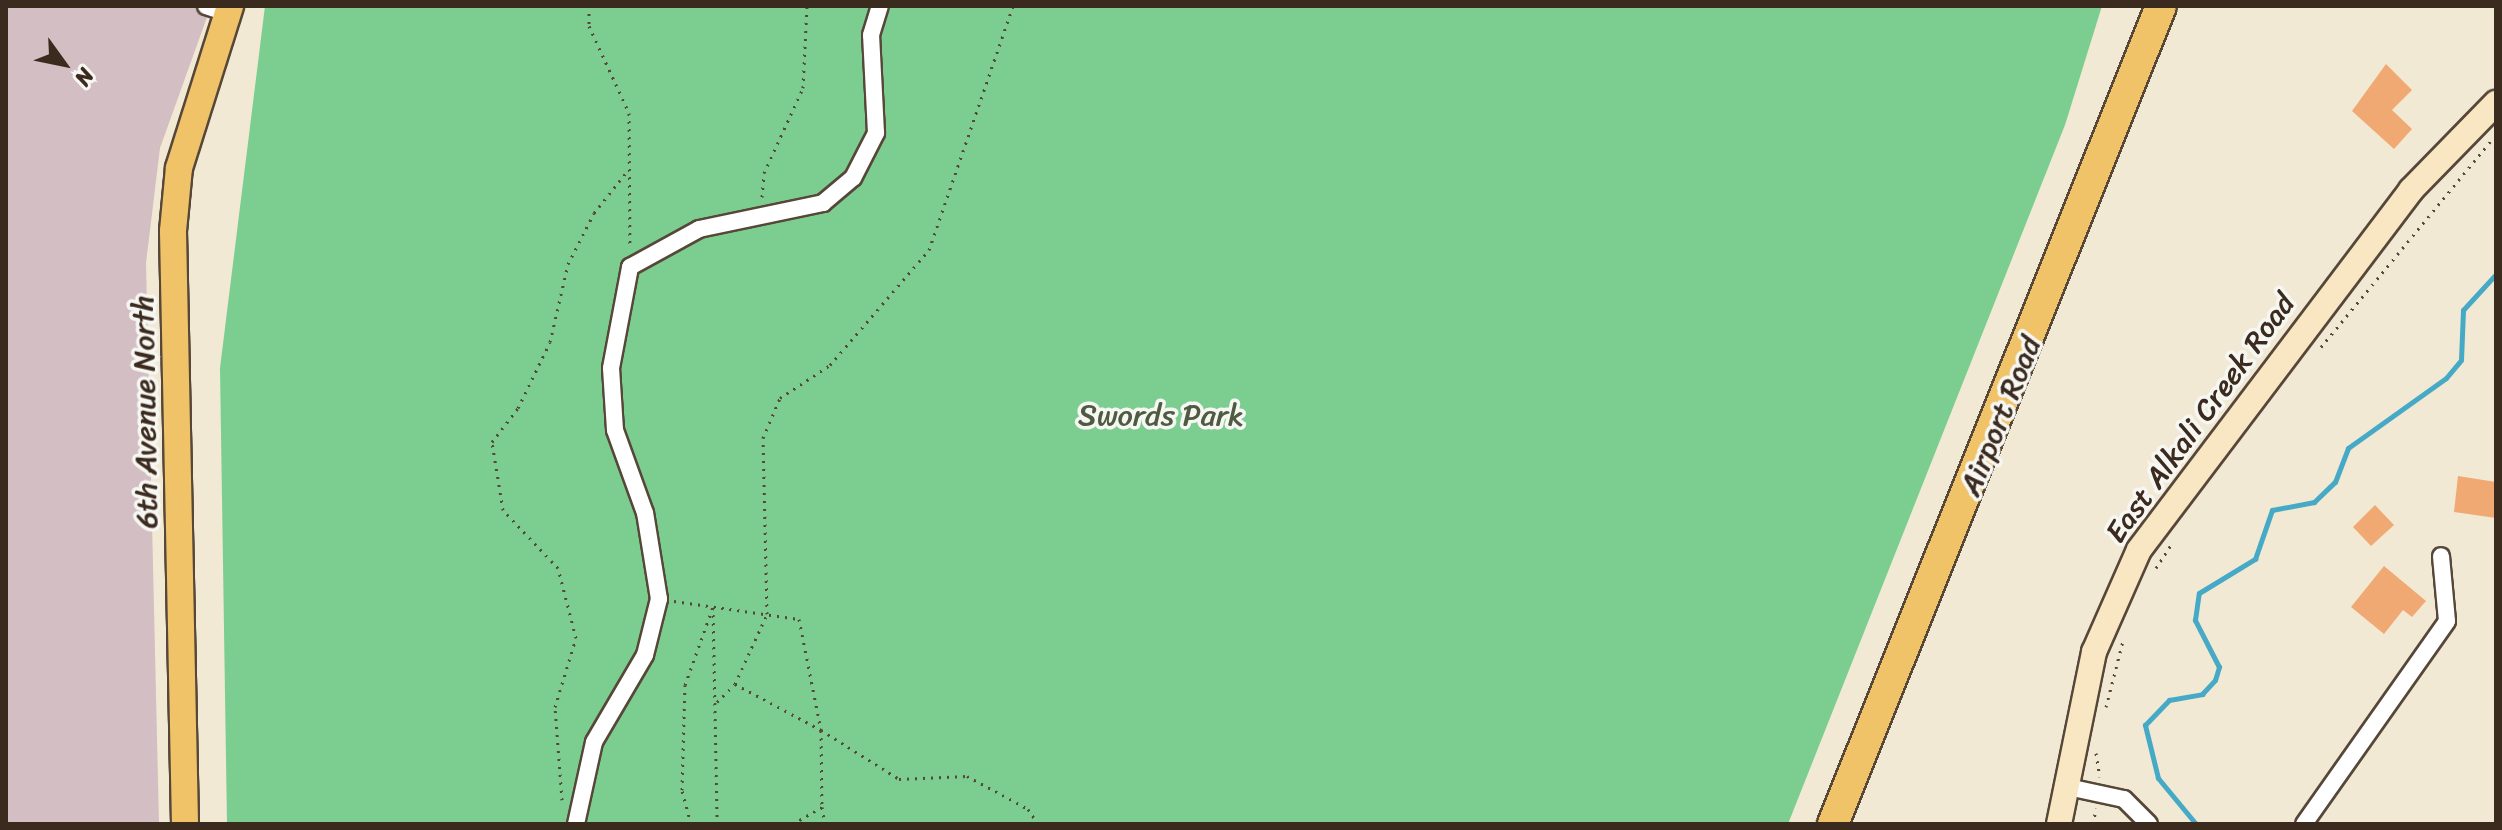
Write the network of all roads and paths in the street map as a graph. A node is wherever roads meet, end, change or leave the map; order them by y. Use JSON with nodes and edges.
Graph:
{"nodes":[{"id":1,"x":589,"y":6,"type":"edge"},
{"id":2,"x":807,"y":6,"type":"edge"},
{"id":3,"x":880,"y":6,"type":"edge"},
{"id":4,"x":1013,"y":6,"type":"edge"},
{"id":5,"x":2161,"y":6,"type":"edge"},
{"id":6,"x":221,"y":8,"type":"edge"},
{"id":7,"x":2496,"y":103,"type":"edge"},
{"id":8,"x":2496,"y":135,"type":"edge"},
{"id":9,"x":629,"y":169,"type":"junction"},
{"id":10,"x":761,"y":218,"type":"junction"},
{"id":11,"x":630,"y":267,"type":"junction"},
{"id":12,"x":2315,"y":355,"type":"dead end"},
{"id":13,"x":2178,"y":534,"type":"dead end"},
{"id":14,"x":2441,"y":556,"type":"dead end"},
{"id":15,"x":2154,"y":571,"type":"dead end"},
{"id":16,"x":659,"y":599,"type":"junction"},
{"id":17,"x":713,"y":607,"type":"junction"},
{"id":18,"x":767,"y":614,"type":"junction"},
{"id":19,"x":2128,"y":625,"type":"dead end"},
{"id":20,"x":735,"y":684,"type":"junction"},
{"id":21,"x":717,"y":702,"type":"junction"},
{"id":22,"x":2104,"y":715,"type":"dead end"},
{"id":23,"x":821,"y":730,"type":"junction"},
{"id":24,"x":2099,"y":741,"type":"dead end"},
{"id":25,"x":2068,"y":787,"type":"junction"},
{"id":26,"x":2098,"y":792,"type":"junction"},
{"id":27,"x":822,"y":807,"type":"junction"},
{"id":28,"x":578,"y":818,"type":"edge"},
{"id":29,"x":185,"y":824,"type":"edge"},
{"id":30,"x":691,"y":824,"type":"edge"},
{"id":31,"x":717,"y":824,"type":"edge"},
{"id":32,"x":793,"y":824,"type":"edge"},
{"id":33,"x":825,"y":824,"type":"edge"},
{"id":34,"x":1038,"y":824,"type":"edge"},
{"id":35,"x":1833,"y":824,"type":"edge"},
{"id":36,"x":2059,"y":824,"type":"edge"},
{"id":37,"x":2093,"y":824,"type":"edge"},
{"id":38,"x":2149,"y":824,"type":"edge"},
{"id":39,"x":2304,"y":824,"type":"edge"}],
"edges":[{"from":1,"to":9,"type":"path"},
{"from":2,"to":10,"type":"path"},
{"from":3,"to":10,"type":"street"},
{"from":4,"to":18,"type":"path"},
{"from":5,"to":35,"type":"highway","name":"Airport Road"},
{"from":6,"to":29,"type":"main road","name":"6th Avenue North"},
{"from":7,"to":25,"type":"street","name":"East Alkali Creek Road"},
{"from":8,"to":12,"type":"path"},
{"from":9,"to":11,"type":"path"},
{"from":9,"to":28,"type":"path"},
{"from":10,"to":11,"type":"street"},
{"from":11,"to":16,"type":"street"},
{"from":13,"to":15,"type":"path"},
{"from":14,"to":39,"type":"street"},
{"from":16,"to":17,"type":"path"},
{"from":16,"to":28,"type":"street"},
{"from":17,"to":18,"type":"path"},
{"from":17,"to":21,"type":"path"},
{"from":17,"to":30,"type":"path"},
{"from":18,"to":20,"type":"path"},
{"from":18,"to":23,"type":"path"},
{"from":19,"to":22,"type":"path"},
{"from":20,"to":21,"type":"path"},
{"from":20,"to":23,"type":"path"},
{"from":21,"to":31,"type":"path"},
{"from":23,"to":27,"type":"path"},
{"from":23,"to":34,"type":"path"},
{"from":24,"to":26,"type":"path"},
{"from":25,"to":26,"type":"street"},
{"from":25,"to":36,"type":"street","name":"East Alkali Creek Road"},
{"from":26,"to":37,"type":"path"},
{"from":26,"to":38,"type":"street"},
{"from":27,"to":32,"type":"path"},
{"from":27,"to":33,"type":"path"}]}
